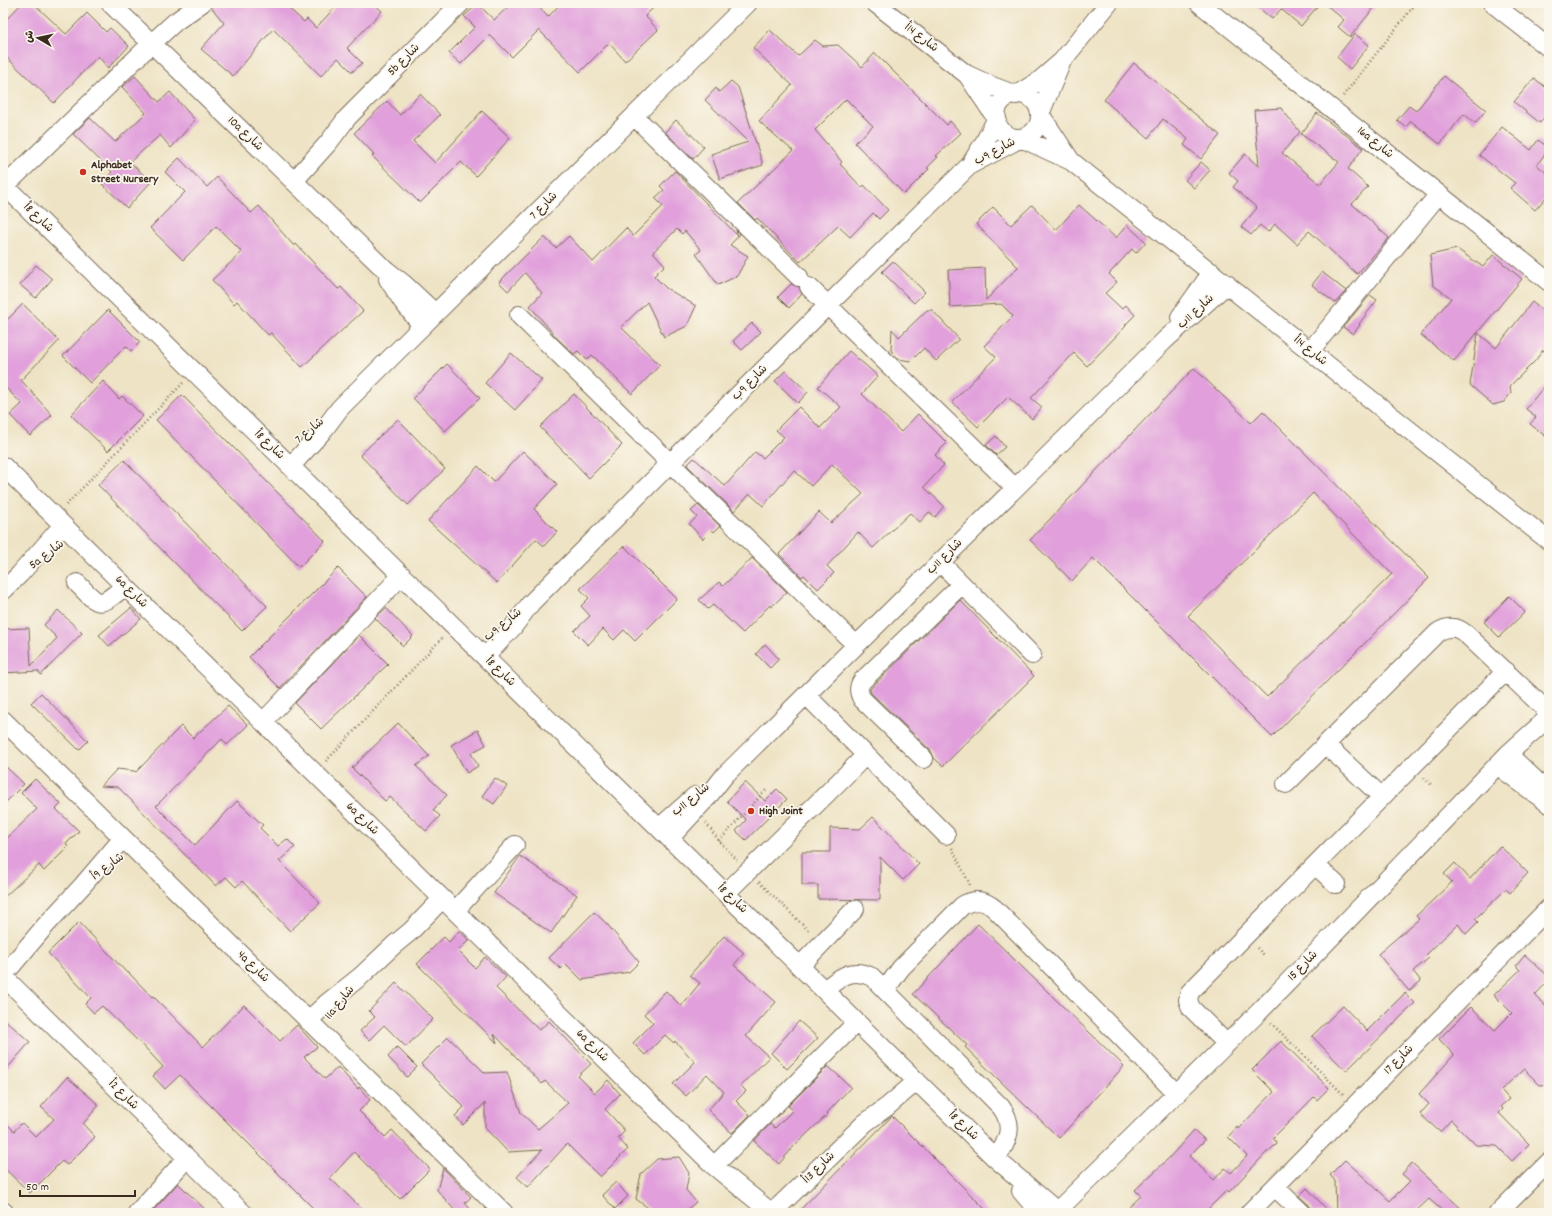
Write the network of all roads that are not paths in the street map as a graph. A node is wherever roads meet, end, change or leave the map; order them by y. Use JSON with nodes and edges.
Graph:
{"nodes":[{"id":1,"x":110,"y":3,"type":"edge"},
{"id":2,"x":202,"y":3,"type":"edge"},
{"id":3,"x":206,"y":3,"type":"edge"},
{"id":4,"x":461,"y":3,"type":"edge"},
{"id":5,"x":748,"y":3,"type":"edge"},
{"id":6,"x":875,"y":3,"type":"edge"},
{"id":7,"x":1109,"y":3,"type":"edge"},
{"id":8,"x":1200,"y":3,"type":"edge"},
{"id":9,"x":1492,"y":3,"type":"edge"},
{"id":10,"x":156,"y":48,"type":"junction"},
{"id":11,"x":1549,"y":48,"type":"edge"},
{"id":12,"x":1062,"y":61,"type":"junction"},
{"id":13,"x":966,"y":74,"type":"junction"},
{"id":14,"x":1016,"y":95,"type":"junction"},
{"id":15,"x":1040,"y":114,"type":"junction"},
{"id":16,"x":634,"y":116,"type":"junction"},
{"id":17,"x":996,"y":118,"type":"junction"},
{"id":18,"x":1021,"y":138,"type":"junction"},
{"id":19,"x":1071,"y":161,"type":"junction"},
{"id":20,"x":970,"y":165,"type":"junction"},
{"id":21,"x":289,"y":176,"type":"junction"},
{"id":22,"x":4,"y":184,"type":"edge"},
{"id":23,"x":1439,"y":194,"type":"junction"},
{"id":24,"x":1212,"y":272,"type":"junction"},
{"id":25,"x":1549,"y":282,"type":"edge"},
{"id":26,"x":1227,"y":284,"type":"junction"},
{"id":27,"x":828,"y":305,"type":"junction"},
{"id":28,"x":519,"y":315,"type":"dead end"},
{"id":29,"x":429,"y":320,"type":"junction"},
{"id":30,"x":1165,"y":340,"type":"junction"},
{"id":31,"x":1310,"y":351,"type":"junction"},
{"id":32,"x":286,"y":461,"type":"junction"},
{"id":33,"x":670,"y":463,"type":"junction"},
{"id":34,"x":3,"y":466,"type":"edge"},
{"id":35,"x":1015,"y":488,"type":"junction"},
{"id":36,"x":63,"y":525,"type":"junction"},
{"id":37,"x":1549,"y":540,"type":"edge"},
{"id":38,"x":940,"y":562,"type":"junction"},
{"id":39,"x":402,"y":575,"type":"junction"},
{"id":40,"x":77,"y":583,"type":"dead end"},
{"id":41,"x":962,"y":584,"type":"junction"},
{"id":42,"x":125,"y":586,"type":"junction"},
{"id":43,"x":3,"y":592,"type":"edge"},
{"id":44,"x":856,"y":646,"type":"junction"},
{"id":45,"x":481,"y":653,"type":"junction"},
{"id":46,"x":1032,"y":655,"type":"dead end"},
{"id":47,"x":1506,"y":671,"type":"junction"},
{"id":48,"x":806,"y":695,"type":"junction"},
{"id":49,"x":1549,"y":717,"type":"edge"},
{"id":50,"x":3,"y":720,"type":"edge"},
{"id":51,"x":262,"y":722,"type":"junction"},
{"id":52,"x":1326,"y":745,"type":"junction"},
{"id":53,"x":866,"y":755,"type":"junction"},
{"id":54,"x":924,"y":759,"type":"dead end"},
{"id":55,"x":1502,"y":759,"type":"junction"},
{"id":56,"x":725,"y":774,"type":"junction"},
{"id":57,"x":1286,"y":784,"type":"dead end"},
{"id":58,"x":1549,"y":794,"type":"edge"},
{"id":59,"x":1382,"y":797,"type":"junction"},
{"id":60,"x":1549,"y":804,"type":"edge"},
{"id":61,"x":665,"y":833,"type":"junction"},
{"id":62,"x":946,"y":835,"type":"road end"},
{"id":63,"x":128,"y":843,"type":"junction"},
{"id":64,"x":516,"y":845,"type":"dead end"},
{"id":65,"x":1315,"y":865,"type":"junction"},
{"id":66,"x":1336,"y":884,"type":"dead end"},
{"id":67,"x":726,"y":893,"type":"junction"},
{"id":68,"x":438,"y":894,"type":"junction"},
{"id":69,"x":1549,"y":908,"type":"edge"},
{"id":70,"x":855,"y":909,"type":"dead end"},
{"id":71,"x":455,"y":911,"type":"junction"},
{"id":72,"x":46,"y":925,"type":"junction"},
{"id":73,"x":3,"y":960,"type":"edge"},
{"id":74,"x":800,"y":966,"type":"junction"},
{"id":75,"x":3,"y":976,"type":"edge"},
{"id":76,"x":824,"y":990,"type":"junction"},
{"id":77,"x":885,"y":990,"type":"junction"},
{"id":78,"x":858,"y":1022,"type":"junction"},
{"id":79,"x":313,"y":1026,"type":"junction"},
{"id":80,"x":1227,"y":1044,"type":"junction"},
{"id":81,"x":912,"y":1076,"type":"junction"},
{"id":82,"x":1177,"y":1094,"type":"junction"},
{"id":83,"x":187,"y":1158,"type":"junction"},
{"id":84,"x":997,"y":1159,"type":"junction"},
{"id":85,"x":1549,"y":1162,"type":"edge"},
{"id":86,"x":717,"y":1169,"type":"junction"},
{"id":87,"x":1275,"y":1187,"type":"junction"},
{"id":88,"x":1051,"y":1212,"type":"edge"},
{"id":89,"x":137,"y":1213,"type":"edge"},
{"id":90,"x":244,"y":1213,"type":"edge"},
{"id":91,"x":504,"y":1213,"type":"edge"},
{"id":92,"x":755,"y":1213,"type":"edge"},
{"id":93,"x":772,"y":1213,"type":"edge"},
{"id":94,"x":1249,"y":1213,"type":"edge"},
{"id":95,"x":1302,"y":1213,"type":"edge"},
{"id":96,"x":1498,"y":1213,"type":"edge"}],
"edges":[{"from":1,"to":10,"type":"street","name":"10a شارع"},
{"from":2,"to":10,"type":"street"},
{"from":3,"to":10,"type":"street"},
{"from":4,"to":21,"type":"street","name":"5b شارع"},
{"from":5,"to":16,"type":"street","name":"شارع 7"},
{"from":6,"to":13,"type":"street","name":"شارع 14أ"},
{"from":7,"to":12,"type":"street"},
{"from":8,"to":23,"type":"street","name":"16a شارع"},
{"from":9,"to":11,"type":"street"},
{"from":10,"to":21,"type":"street","name":"10a شارع"},
{"from":10,"to":22,"type":"street"},
{"from":12,"to":14,"type":"street"},
{"from":12,"to":15,"type":"street"},
{"from":13,"to":14,"type":"street","name":"شارع 14أ"},
{"from":13,"to":17,"type":"street","name":"شارع 14أ"},
{"from":14,"to":15,"type":"street"},
{"from":14,"to":17,"type":"street"},
{"from":15,"to":18,"type":"street"},
{"from":15,"to":19,"type":"street","name":"شارع 14أ"},
{"from":16,"to":27,"type":"street"},
{"from":16,"to":29,"type":"street","name":"شارع 7"},
{"from":17,"to":18,"type":"street"},
{"from":17,"to":20,"type":"street","name":"شارع 9ب"},
{"from":18,"to":19,"type":"street","name":"شارع 14أ"},
{"from":18,"to":20,"type":"street","name":"شارع 9ب"},
{"from":19,"to":24,"type":"street","name":"شارع 14أ"},
{"from":20,"to":27,"type":"street","name":"شارع 9ب"},
{"from":21,"to":29,"type":"street","name":"10a شارع"},
{"from":22,"to":32,"type":"street","name":"شارع 8أ"},
{"from":23,"to":25,"type":"street","name":"16a شارع"},
{"from":23,"to":31,"type":"street"},
{"from":24,"to":26,"type":"street","name":"شارع 14أ"},
{"from":24,"to":30,"type":"street","name":"شارع 11ب"},
{"from":26,"to":30,"type":"street","name":"شارع 11ب"},
{"from":26,"to":31,"type":"street","name":"شارع 14أ"},
{"from":27,"to":33,"type":"street","name":"شارع 9ب"},
{"from":27,"to":35,"type":"street"},
{"from":28,"to":33,"type":"street"},
{"from":29,"to":32,"type":"street","name":"شارع 7"},
{"from":30,"to":35,"type":"street","name":"شارع 11ب"},
{"from":31,"to":37,"type":"street","name":"شارع 14أ"},
{"from":32,"to":39,"type":"street","name":"شارع 8أ"},
{"from":33,"to":44,"type":"street"},
{"from":33,"to":45,"type":"street","name":"شارع 9ب"},
{"from":34,"to":36,"type":"street","name":"6a شارع"},
{"from":35,"to":38,"type":"street","name":"شارع 11ب"},
{"from":36,"to":42,"type":"street","name":"6a شارع"},
{"from":36,"to":43,"type":"street","name":"5a شارع"},
{"from":38,"to":41,"type":"street"},
{"from":38,"to":44,"type":"street","name":"شارع 11ب"},
{"from":39,"to":45,"type":"street","name":"شارع 8أ"},
{"from":39,"to":51,"type":"street"},
{"from":40,"to":42,"type":"street"},
{"from":41,"to":46,"type":"street"},
{"from":41,"to":54,"type":"street"},
{"from":42,"to":51,"type":"street","name":"6a شارع"},
{"from":44,"to":48,"type":"street","name":"شارع 11ب"},
{"from":45,"to":61,"type":"street","name":"شارع 8أ"},
{"from":47,"to":49,"type":"street"},
{"from":47,"to":52,"type":"street"},
{"from":47,"to":59,"type":"street"},
{"from":48,"to":53,"type":"street"},
{"from":48,"to":56,"type":"street","name":"شارع 11ب"},
{"from":49,"to":55,"type":"street","name":"شارع 15"},
{"from":50,"to":63,"type":"street","name":"4a شارع"},
{"from":51,"to":68,"type":"street","name":"6a شارع"},
{"from":52,"to":57,"type":"street"},
{"from":52,"to":59,"type":"street"},
{"from":53,"to":62,"type":"street"},
{"from":53,"to":67,"type":"street"},
{"from":55,"to":58,"type":"street"},
{"from":55,"to":60,"type":"street"},
{"from":55,"to":80,"type":"street","name":"شارع 15"},
{"from":56,"to":61,"type":"street","name":"شارع 11ب"},
{"from":56,"to":61,"type":"street","name":"شارع 11ب"},
{"from":59,"to":65,"type":"street"},
{"from":61,"to":67,"type":"street","name":"شارع 8أ"},
{"from":63,"to":72,"type":"street","name":"شارع 9أ"},
{"from":63,"to":79,"type":"street","name":"4a شارع"},
{"from":64,"to":71,"type":"street"},
{"from":65,"to":66,"type":"street"},
{"from":65,"to":80,"type":"street"},
{"from":67,"to":74,"type":"street","name":"شارع 8أ"},
{"from":68,"to":71,"type":"street","name":"6a شارع"},
{"from":68,"to":79,"type":"street","name":"11a شارع"},
{"from":69,"to":87,"type":"street","name":"شارع 17"},
{"from":70,"to":74,"type":"street"},
{"from":71,"to":86,"type":"street","name":"6a شارع"},
{"from":72,"to":73,"type":"street","name":"شارع 9أ"},
{"from":72,"to":75,"type":"street","name":"شارع 9أ"},
{"from":74,"to":76,"type":"street","name":"شارع 8أ"},
{"from":75,"to":83,"type":"street","name":"شارع 2أ"},
{"from":76,"to":77,"type":"street"},
{"from":76,"to":78,"type":"street","name":"شارع 8أ"},
{"from":77,"to":82,"type":"street"},
{"from":77,"to":84,"type":"street"},
{"from":78,"to":81,"type":"street","name":"شارع 8أ"},
{"from":78,"to":86,"type":"street"},
{"from":79,"to":91,"type":"street","name":"4a شارع"},
{"from":80,"to":82,"type":"street","name":"شارع 15"},
{"from":81,"to":84,"type":"street","name":"شارع 8أ"},
{"from":81,"to":93,"type":"street","name":"شارع 13أ"},
{"from":82,"to":88,"type":"street","name":"شارع 15"},
{"from":83,"to":89,"type":"street"},
{"from":83,"to":90,"type":"street","name":"شارع 2أ"},
{"from":84,"to":88,"type":"street","name":"شارع 8أ"},
{"from":85,"to":96,"type":"street"},
{"from":86,"to":92,"type":"street","name":"6a شارع"},
{"from":86,"to":93,"type":"street","name":"6a شارع"},
{"from":87,"to":94,"type":"street","name":"شارع 17"},
{"from":87,"to":95,"type":"street"}]}
